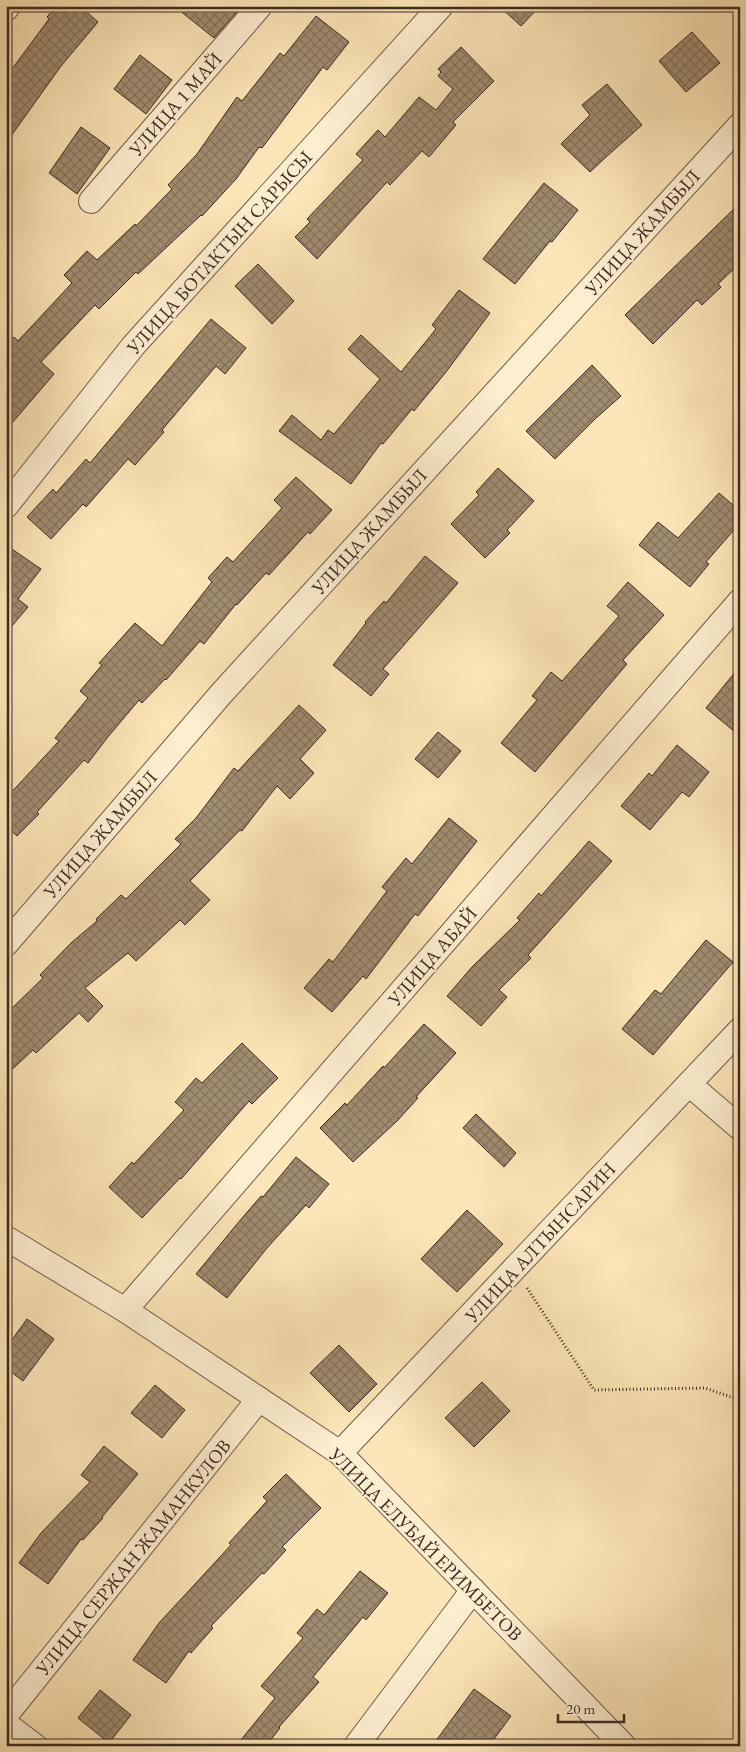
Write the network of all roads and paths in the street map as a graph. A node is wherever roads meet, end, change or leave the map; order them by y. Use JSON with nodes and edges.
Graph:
{"nodes":[{"id":1,"x":260,"y":6,"type":"edge"},
{"id":2,"x":441,"y":6,"type":"edge"},
{"id":3,"x":740,"y":125,"type":"edge"},
{"id":4,"x":91,"y":202,"type":"dead end"},
{"id":5,"x":6,"y":506,"type":"edge"},
{"id":6,"x":740,"y":601,"type":"edge"},
{"id":7,"x":6,"y":944,"type":"edge"},
{"id":8,"x":740,"y":1030,"type":"edge"},
{"id":9,"x":689,"y":1084,"type":"junction"},
{"id":10,"x":740,"y":1128,"type":"edge"},
{"id":11,"x":6,"y":1238,"type":"edge"},
{"id":12,"x":514,"y":1269,"type":"junction"},
{"id":13,"x":125,"y":1310,"type":"junction"},
{"id":14,"x":259,"y":1399,"type":"junction"},
{"id":15,"x":740,"y":1400,"type":"edge"},
{"id":16,"x":340,"y":1453,"type":"junction"},
{"id":17,"x":472,"y":1590,"type":"junction"},
{"id":18,"x":6,"y":1716,"type":"edge"},
{"id":19,"x":6,"y":1724,"type":"edge"},
{"id":20,"x":35,"y":1746,"type":"edge"},
{"id":21,"x":356,"y":1746,"type":"edge"},
{"id":22,"x":624,"y":1746,"type":"edge"}],
"edges":[{"from":1,"to":4,"type":"street","name":"УЛИЦА 1 МАЙ"},
{"from":2,"to":5,"type":"street","name":"УЛИЦА БОТАКТЫН САРЫСЫ"},
{"from":3,"to":7,"type":"street","name":"УЛИЦА ЖАМБЫЛ"},
{"from":6,"to":13,"type":"street","name":"УЛИЦА АБАЙ"},
{"from":8,"to":9,"type":"street","name":"УЛИЦА АЛТЫНСАРИН"},
{"from":9,"to":10,"type":"street"},
{"from":9,"to":12,"type":"street","name":"УЛИЦА АЛТЫНСАРИН"},
{"from":11,"to":13,"type":"street","name":"УЛИЦА ЕЛУБАЙ ЕРИМБЕТОВ"},
{"from":12,"to":15,"type":"path"},
{"from":12,"to":16,"type":"street","name":"УЛИЦА АЛТЫНСАРИН"},
{"from":13,"to":14,"type":"street","name":"УЛИЦА ЕЛУБАЙ ЕРИМБЕТОВ"},
{"from":14,"to":16,"type":"street","name":"УЛИЦА ЕЛУБАЙ ЕРИМБЕТОВ"},
{"from":14,"to":18,"type":"street","name":"УЛИЦА СЕРЖАН ЖАМАНКУЛОВ"},
{"from":16,"to":17,"type":"street","name":"УЛИЦА ЕЛУБАЙ ЕРИМБЕТОВ"},
{"from":17,"to":21,"type":"street"},
{"from":17,"to":22,"type":"street","name":"УЛИЦА ЕЛУБАЙ ЕРИМБЕТОВ"},
{"from":19,"to":20,"type":"street"}]}
